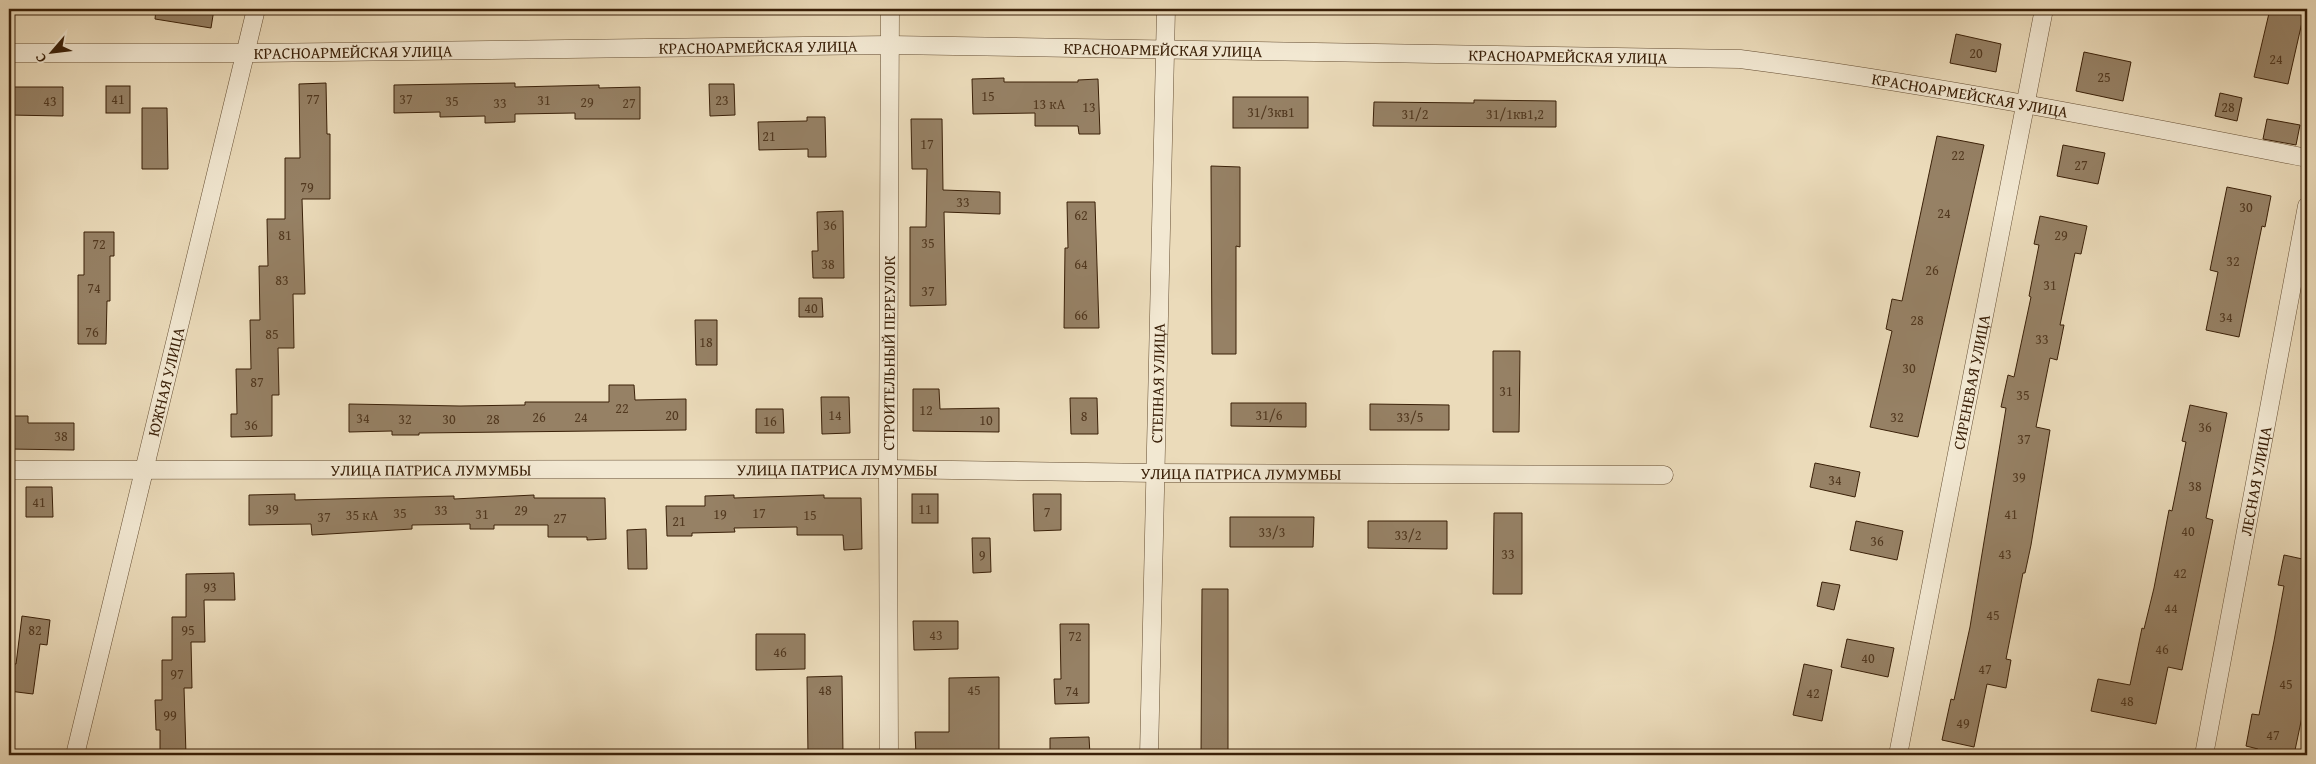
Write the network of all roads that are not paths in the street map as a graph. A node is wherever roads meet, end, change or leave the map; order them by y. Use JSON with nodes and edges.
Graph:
{"nodes":[{"id":1,"x":256,"y":9,"type":"edge"},
{"id":2,"x":890,"y":9,"type":"edge"},
{"id":3,"x":1166,"y":9,"type":"edge"},
{"id":4,"x":2044,"y":9,"type":"edge"},
{"id":5,"x":890,"y":45,"type":"junction"},
{"id":6,"x":1167,"y":50,"type":"junction"},
{"id":7,"x":246,"y":52,"type":"junction"},
{"id":8,"x":9,"y":53,"type":"edge"},
{"id":9,"x":2027,"y":104,"type":"junction"},
{"id":10,"x":2307,"y":158,"type":"edge"},
{"id":11,"x":2307,"y":206,"type":"edge"},
{"id":12,"x":888,"y":469,"type":"junction"},
{"id":13,"x":9,"y":470,"type":"edge"},
{"id":14,"x":144,"y":470,"type":"junction"},
{"id":15,"x":1156,"y":473,"type":"junction"},
{"id":16,"x":1664,"y":475,"type":"dead end"},
{"id":17,"x":75,"y":755,"type":"edge"},
{"id":18,"x":889,"y":755,"type":"edge"},
{"id":19,"x":1148,"y":755,"type":"edge"},
{"id":20,"x":1898,"y":755,"type":"edge"},
{"id":21,"x":2204,"y":755,"type":"edge"}],
"edges":[{"from":1,"to":7,"type":"street","name":"ЮЖНАЯ УЛИЦА"},
{"from":2,"to":5,"type":"street","name":"СТРОИТЕЛЬНЫЙ ПЕРЕУЛОК"},
{"from":3,"to":6,"type":"street","name":"СТЕПНАЯ УЛИЦА"},
{"from":4,"to":9,"type":"street","name":"СИРЕНЕВАЯ УЛИЦА"},
{"from":5,"to":6,"type":"street","name":"КРАСНОАРМЕЙСКАЯ УЛИЦА"},
{"from":5,"to":7,"type":"street","name":"КРАСНОАРМЕЙСКАЯ УЛИЦА"},
{"from":5,"to":12,"type":"street","name":"СТРОИТЕЛЬНЫЙ ПЕРЕУЛОК"},
{"from":6,"to":9,"type":"street","name":"КРАСНОАРМЕЙСКАЯ УЛИЦА"},
{"from":6,"to":15,"type":"street","name":"СТЕПНАЯ УЛИЦА"},
{"from":7,"to":8,"type":"street","name":"КРАСНОАРМЕЙСКАЯ УЛИЦА"},
{"from":7,"to":14,"type":"street","name":"ЮЖНАЯ УЛИЦА"},
{"from":9,"to":10,"type":"street","name":"КРАСНОАРМЕЙСКАЯ УЛИЦА"},
{"from":9,"to":20,"type":"street","name":"СИРЕНЕВАЯ УЛИЦА"},
{"from":11,"to":21,"type":"street","name":"ЛЕСНАЯ УЛИЦА"},
{"from":12,"to":14,"type":"street","name":"УЛИЦА ПАТРИСА ЛУМУМБЫ"},
{"from":12,"to":15,"type":"street","name":"УЛИЦА ПАТРИСА ЛУМУМБЫ"},
{"from":12,"to":18,"type":"street","name":"СТРОИТЕЛЬНЫЙ ПЕРЕУЛОК"},
{"from":13,"to":14,"type":"street","name":"УЛИЦА ПАТРИСА ЛУМУМБЫ"},
{"from":14,"to":17,"type":"street","name":"ЮЖНАЯ УЛИЦА"},
{"from":15,"to":16,"type":"street","name":"УЛИЦА ПАТРИСА ЛУМУМБЫ"},
{"from":15,"to":19,"type":"street","name":"СТЕПНАЯ УЛИЦА"}]}
